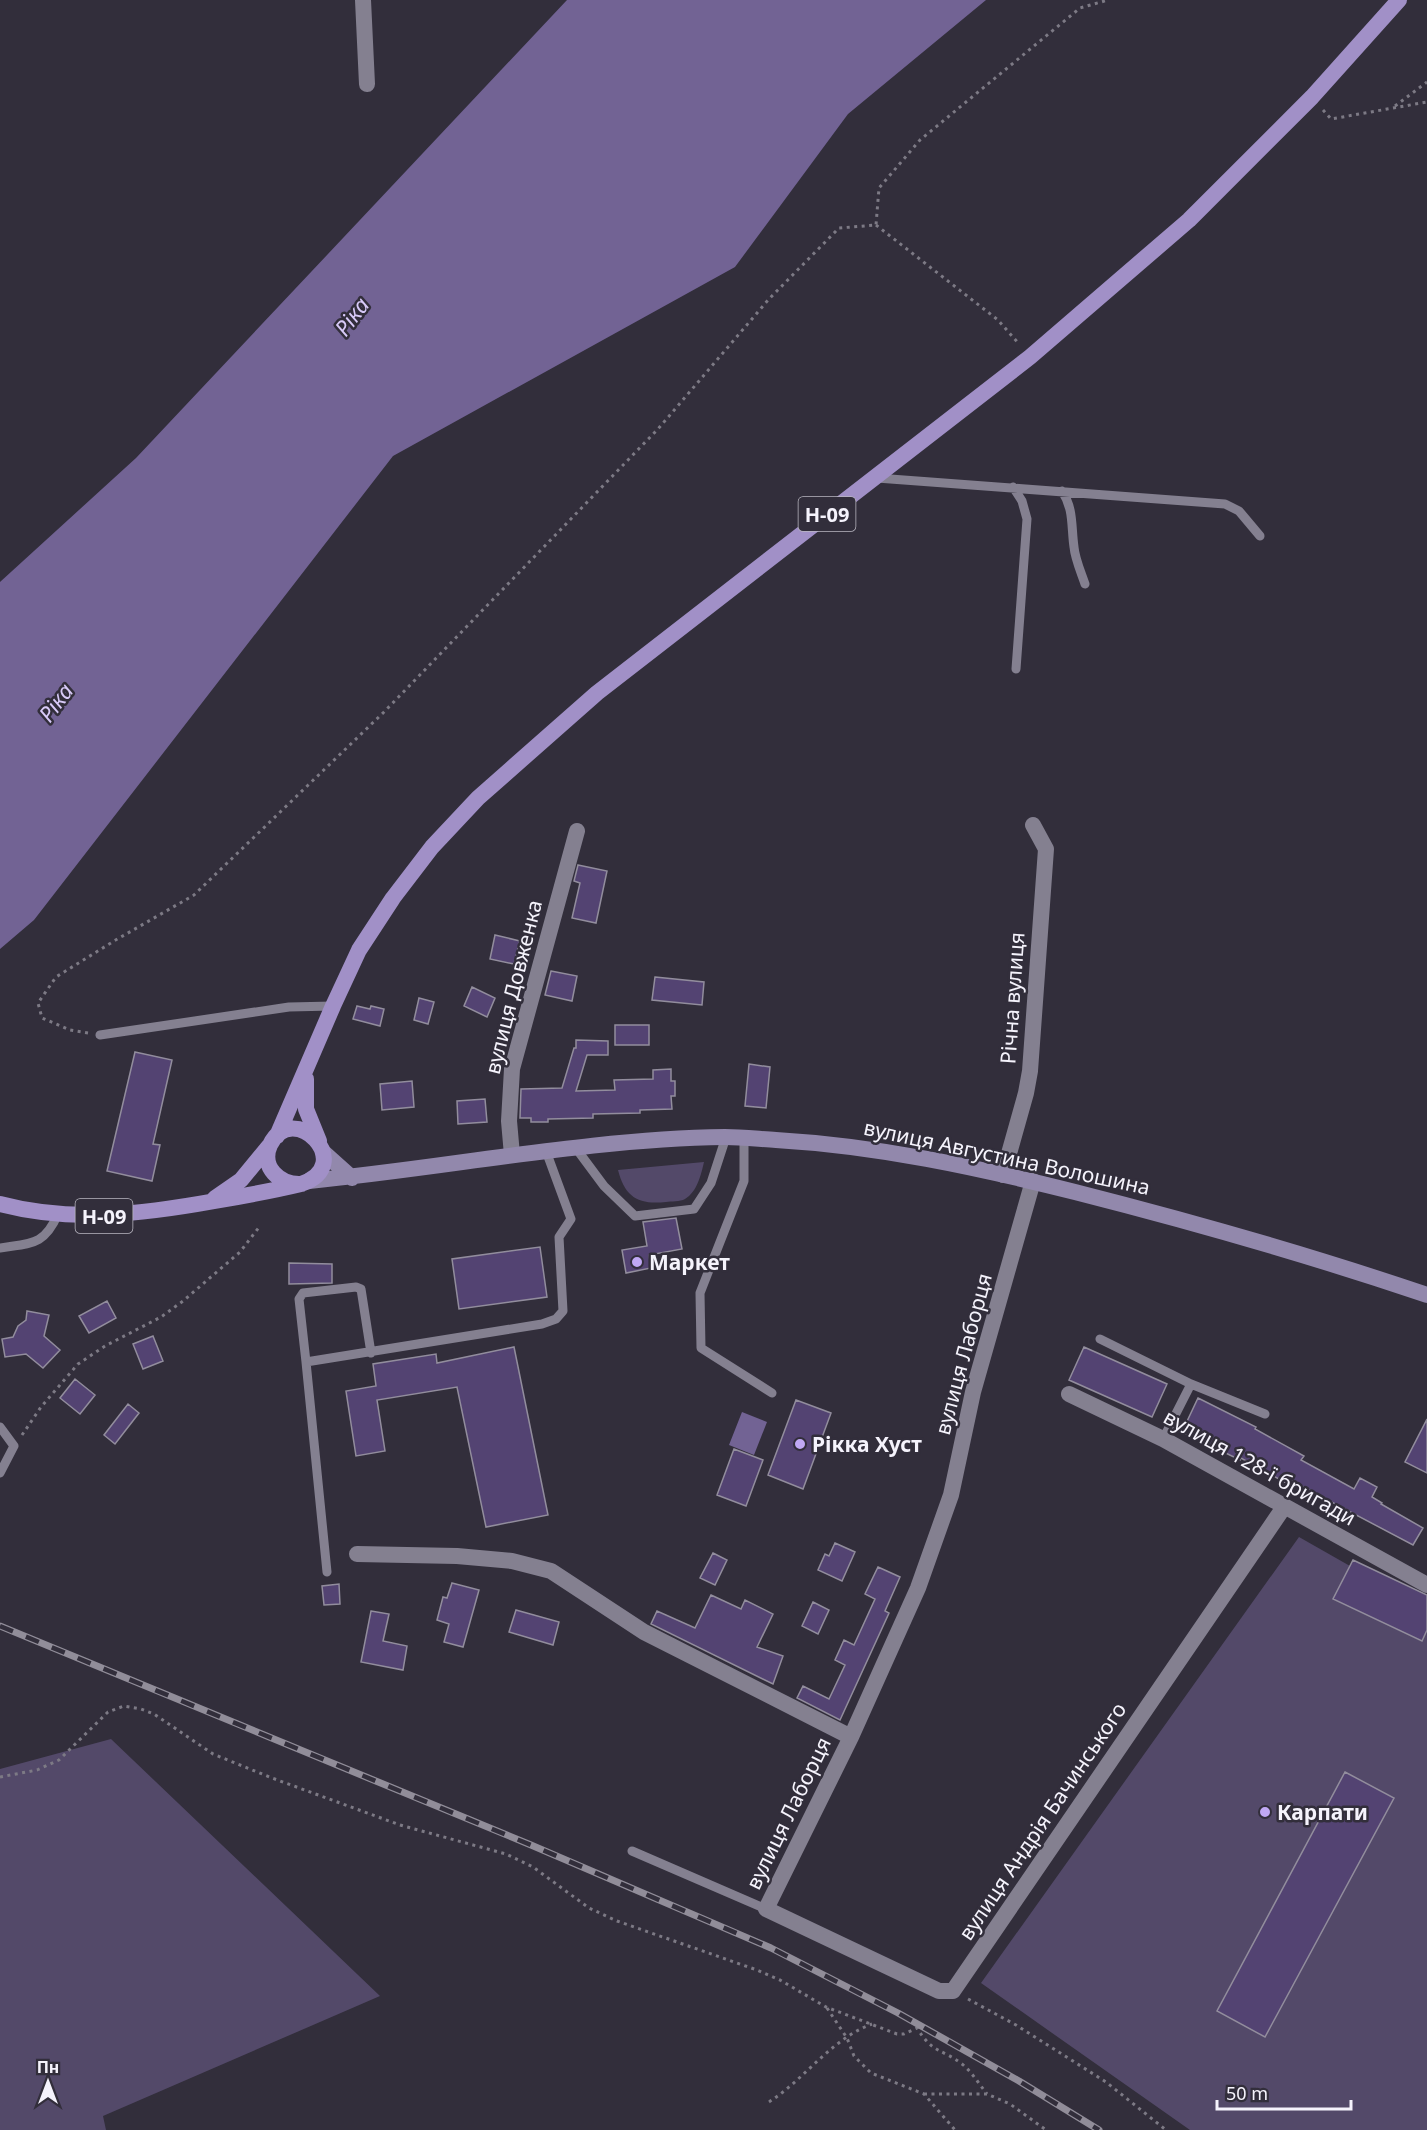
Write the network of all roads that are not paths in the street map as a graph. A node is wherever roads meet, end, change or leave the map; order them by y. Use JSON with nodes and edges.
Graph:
{"nodes":[{"id":1,"x":363,"y":0,"type":"edge"},
{"id":2,"x":1399,"y":0,"type":"edge"},
{"id":3,"x":367,"y":84,"type":"dead end"},
{"id":4,"x":874,"y":478,"type":"junction"},
{"id":5,"x":1013,"y":487,"type":"junction"},
{"id":6,"x":1062,"y":491,"type":"junction"},
{"id":7,"x":1260,"y":536,"type":"dead end"},
{"id":8,"x":1085,"y":584,"type":"dead end"},
{"id":9,"x":1016,"y":669,"type":"dead end"},
{"id":10,"x":1033,"y":825,"type":"dead end"},
{"id":11,"x":577,"y":831,"type":"dead end"},
{"id":12,"x":333,"y":1006,"type":"junction"},
{"id":13,"x":100,"y":1035,"type":"road end"},
{"id":14,"x":308,"y":1066,"type":"junction"},
{"id":15,"x":726,"y":1137,"type":"junction"},
{"id":16,"x":744,"y":1138,"type":"junction"},
{"id":17,"x":274,"y":1140,"type":"junction"},
{"id":18,"x":575,"y":1147,"type":"junction"},
{"id":19,"x":322,"y":1148,"type":"junction"},
{"id":20,"x":546,"y":1151,"type":"junction"},
{"id":21,"x":512,"y":1155,"type":"junction"},
{"id":22,"x":1003,"y":1175,"type":"junction"},
{"id":23,"x":352,"y":1178,"type":"junction"},
{"id":24,"x":1033,"y":1182,"type":"junction"},
{"id":25,"x":305,"y":1183,"type":"junction"},
{"id":26,"x":209,"y":1202,"type":"junction"},
{"id":27,"x":0,"y":1204,"type":"edge"},
{"id":28,"x":58,"y":1214,"type":"junction"},
{"id":29,"x":0,"y":1248,"type":"edge"},
{"id":30,"x":1427,"y":1295,"type":"edge"},
{"id":31,"x":1100,"y":1339,"type":"dead end"},
{"id":32,"x":371,"y":1353,"type":"junction"},
{"id":33,"x":306,"y":1362,"type":"junction"},
{"id":34,"x":1191,"y":1384,"type":"junction"},
{"id":35,"x":772,"y":1393,"type":"dead end"},
{"id":36,"x":1069,"y":1394,"type":"dead end"},
{"id":37,"x":1265,"y":1414,"type":"dead end"},
{"id":38,"x":0,"y":1427,"type":"edge"},
{"id":39,"x":1163,"y":1439,"type":"junction"},
{"id":40,"x":0,"y":1473,"type":"edge"},
{"id":41,"x":1284,"y":1507,"type":"junction"},
{"id":42,"x":357,"y":1554,"type":"dead end"},
{"id":43,"x":327,"y":1572,"type":"dead end"},
{"id":44,"x":1427,"y":1584,"type":"edge"},
{"id":45,"x":851,"y":1737,"type":"junction"},
{"id":46,"x":632,"y":1851,"type":"dead end"},
{"id":47,"x":766,"y":1909,"type":"junction"}],
"edges":[{"from":1,"to":3,"type":"street"},
{"from":2,"to":4,"type":"main road","number":"Н-09"},
{"from":4,"to":5,"type":"lane"},
{"from":4,"to":12,"type":"main road","number":"Н-09"},
{"from":5,"to":6,"type":"lane"},
{"from":5,"to":9,"type":"lane"},
{"from":6,"to":7,"type":"lane"},
{"from":6,"to":8,"type":"lane"},
{"from":10,"to":22,"type":"street","name":"Річна вулиця"},
{"from":11,"to":21,"type":"street","name":"вулиця Довженка"},
{"from":12,"to":13,"type":"lane"},
{"from":12,"to":14,"type":"main road","number":"Н-09"},
{"from":14,"to":17,"type":"main road","number":"Н-09"},
{"from":14,"to":19,"type":"main road","number":"Н-09"},
{"from":15,"to":16,"type":"main road","name":"вулиця Августина Волошина"},
{"from":15,"to":18,"type":"main road","name":"вулиця Августина Волошина"},
{"from":15,"to":18,"type":"lane"},
{"from":16,"to":22,"type":"main road","name":"вулиця Августина Волошина"},
{"from":16,"to":35,"type":"lane"},
{"from":17,"to":19,"type":"main road"},
{"from":17,"to":25,"type":"main road","number":"Н-09"},
{"from":17,"to":26,"type":"main road","name":"вулиця Августина Волошина","number":"Н-09"},
{"from":18,"to":20,"type":"main road","name":"вулиця Августина Волошина"},
{"from":19,"to":23,"type":"main road"},
{"from":19,"to":25,"type":"main road"},
{"from":20,"to":21,"type":"main road","name":"вулиця Августина Волошина"},
{"from":20,"to":32,"type":"lane"},
{"from":21,"to":23,"type":"main road","name":"вулиця Августина Волошина"},
{"from":22,"to":24,"type":"main road","name":"вулиця Августина Волошина"},
{"from":23,"to":25,"type":"main road","name":"вулиця Августина Волошина"},
{"from":24,"to":30,"type":"main road","name":"вулиця Августина Волошина"},
{"from":24,"to":45,"type":"street","name":"вулиця Лаборця"},
{"from":25,"to":26,"type":"main road","name":"вулиця Августина Волошина","number":"Н-09"},
{"from":26,"to":28,"type":"main road","name":"вулиця Августина Волошина","number":"Н-09"},
{"from":27,"to":28,"type":"main road","name":"вулиця Августина Волошина","number":"Н-09"},
{"from":28,"to":29,"type":"lane"},
{"from":31,"to":34,"type":"lane"},
{"from":32,"to":33,"type":"lane"},
{"from":32,"to":33,"type":"lane"},
{"from":33,"to":43,"type":"lane"},
{"from":34,"to":37,"type":"lane"},
{"from":34,"to":39,"type":"lane"},
{"from":36,"to":39,"type":"street","name":"вулиця 128-ї бригади"},
{"from":38,"to":40,"type":"lane"},
{"from":39,"to":41,"type":"street","name":"вулиця 128-ї бригади"},
{"from":41,"to":44,"type":"street","name":"вулиця 128-ї бригади"},
{"from":41,"to":47,"type":"street","name":"вулиця Андрія Бачинського"},
{"from":42,"to":45,"type":"street","name":"вулиця Лаборця"},
{"from":45,"to":47,"type":"street","name":"вулиця Лаборця"},
{"from":46,"to":47,"type":"lane"}]}
